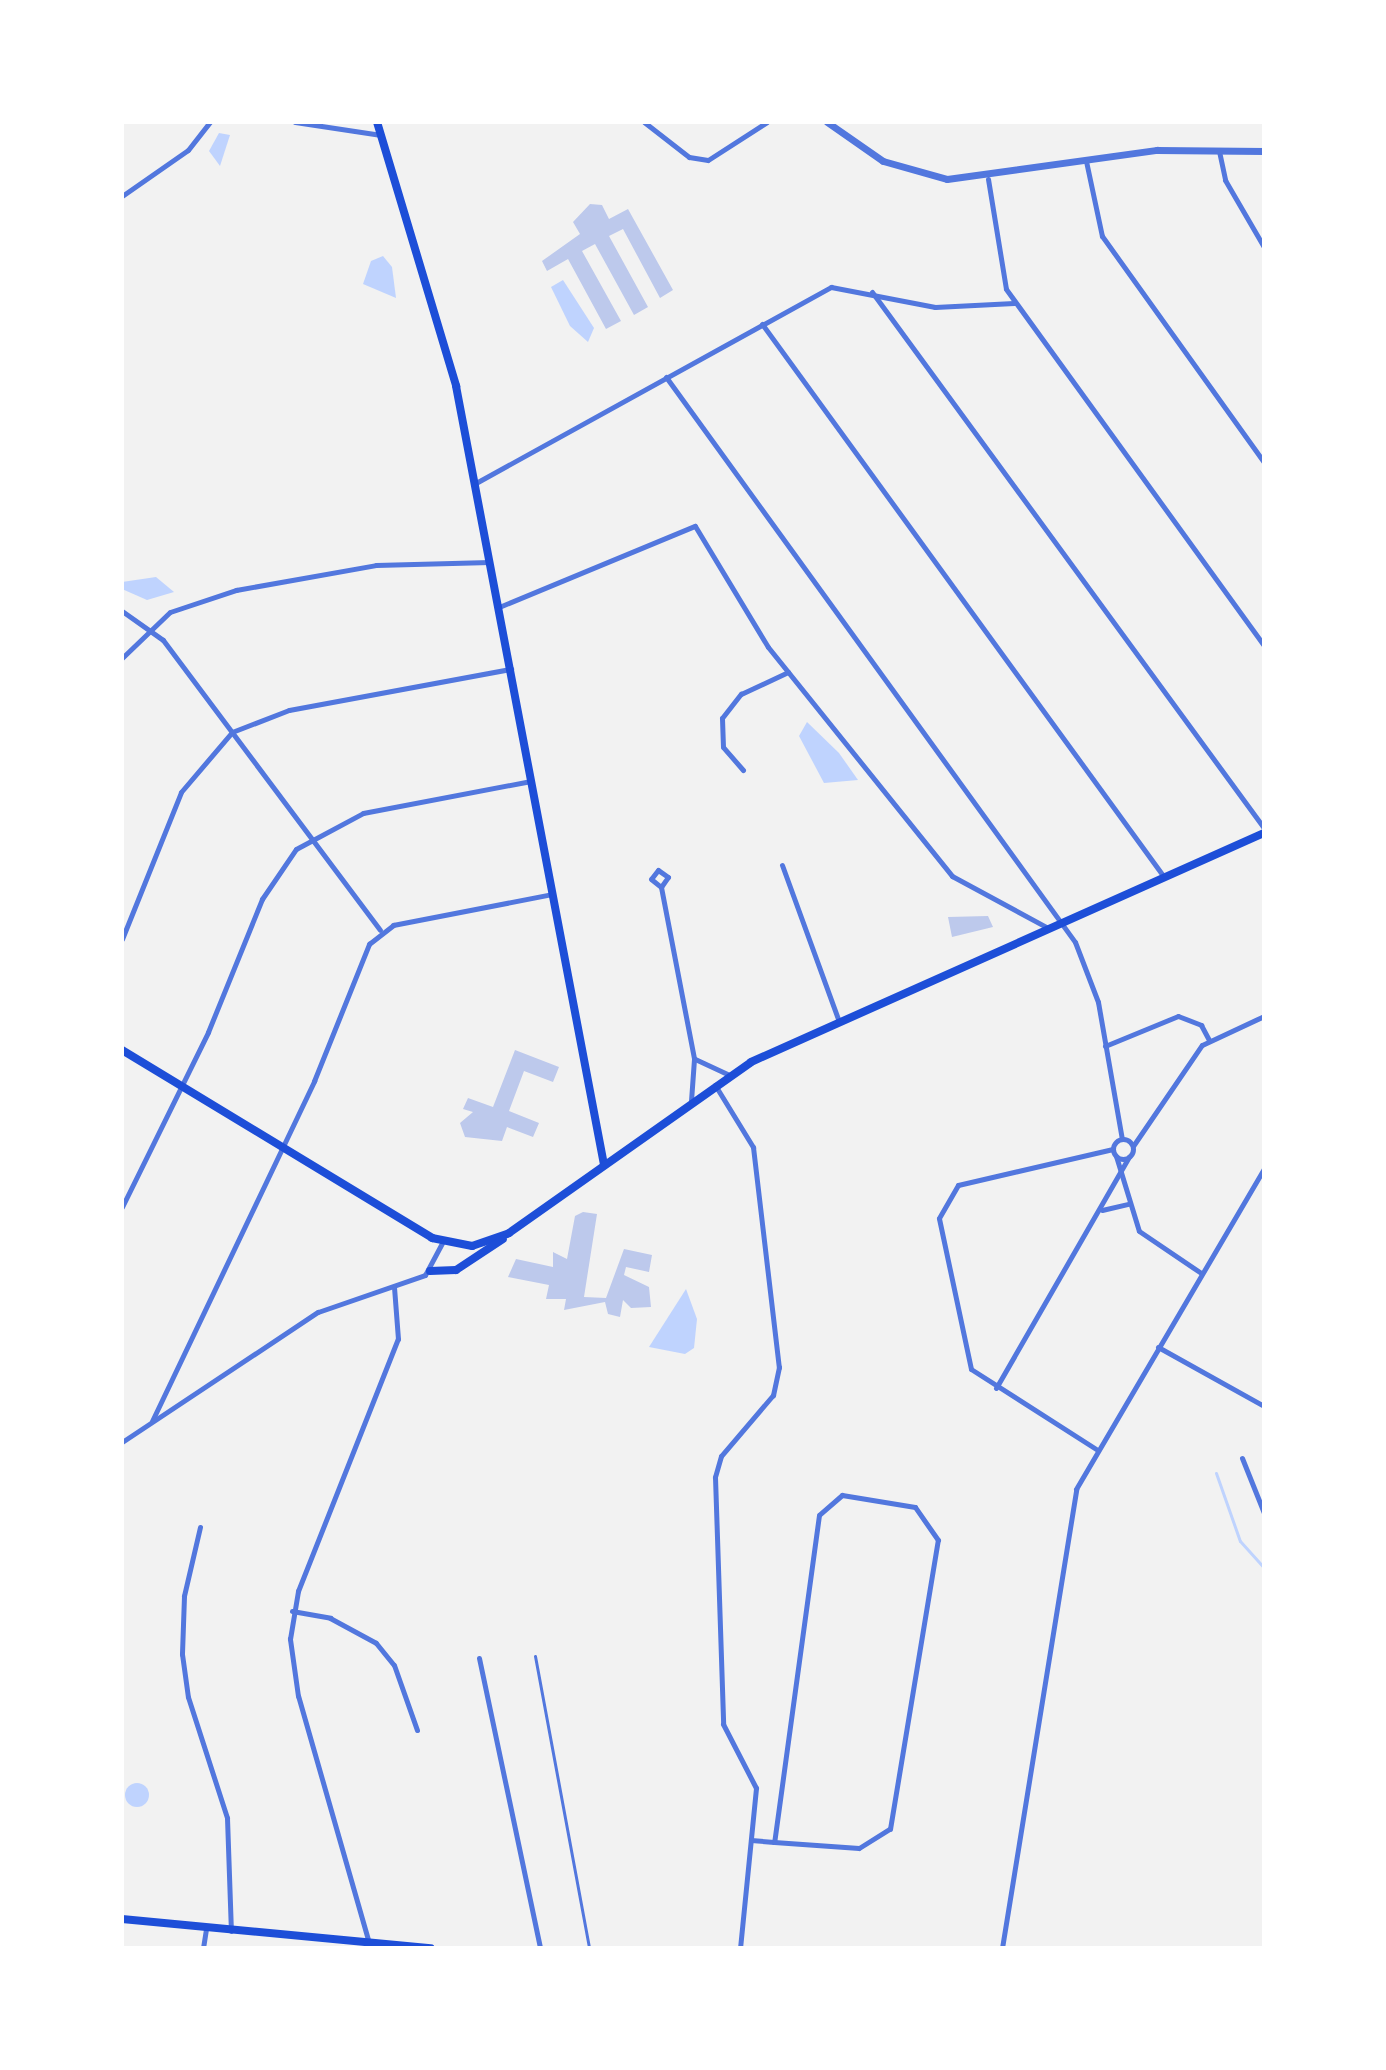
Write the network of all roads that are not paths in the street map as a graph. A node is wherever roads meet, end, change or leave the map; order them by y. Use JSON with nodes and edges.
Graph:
{"nodes":[{"id":1,"x":210,"y":122,"type":"edge"},
{"id":2,"x":295,"y":122,"type":"edge"},
{"id":3,"x":377,"y":122,"type":"edge"},
{"id":4,"x":644,"y":122,"type":"edge"},
{"id":5,"x":767,"y":122,"type":"edge"},
{"id":6,"x":827,"y":122,"type":"edge"},
{"id":7,"x":381,"y":135,"type":"junction"},
{"id":8,"x":1219,"y":148,"type":"junction"},
{"id":9,"x":1264,"y":151,"type":"edge"},
{"id":10,"x":1086,"y":161,"type":"junction"},
{"id":11,"x":988,"y":179,"type":"junction"},
{"id":12,"x":122,"y":196,"type":"edge"},
{"id":13,"x":1264,"y":247,"type":"edge"},
{"id":14,"x":872,"y":292,"type":"junction"},
{"id":15,"x":1014,"y":303,"type":"junction"},
{"id":16,"x":762,"y":324,"type":"junction"},
{"id":17,"x":666,"y":377,"type":"junction"},
{"id":18,"x":1264,"y":462,"type":"edge"},
{"id":19,"x":474,"y":484,"type":"junction"},
{"id":20,"x":490,"y":562,"type":"junction"},
{"id":21,"x":499,"y":607,"type":"junction"},
{"id":22,"x":122,"y":611,"type":"edge"},
{"id":23,"x":149,"y":628,"type":"junction"},
{"id":24,"x":1264,"y":646,"type":"edge"},
{"id":25,"x":122,"y":658,"type":"edge"},
{"id":26,"x":511,"y":669,"type":"junction"},
{"id":27,"x":788,"y":672,"type":"junction"},
{"id":28,"x":232,"y":732,"type":"junction"},
{"id":29,"x":743,"y":770,"type":"dead end"},
{"id":30,"x":532,"y":781,"type":"junction"},
{"id":31,"x":1264,"y":831,"type":"edge"},
{"id":32,"x":311,"y":838,"type":"junction"},
{"id":33,"x":782,"y":865,"type":"dead end"},
{"id":34,"x":1165,"y":878,"type":"junction"},
{"id":35,"x":661,"y":887,"type":"dead end"},
{"id":36,"x":554,"y":894,"type":"junction"},
{"id":37,"x":1063,"y":922,"type":"junction"},
{"id":38,"x":1049,"y":928,"type":"junction"},
{"id":39,"x":380,"y":930,"type":"junction"},
{"id":40,"x":122,"y":939,"type":"edge"},
{"id":41,"x":1264,"y":1016,"type":"edge"},
{"id":42,"x":839,"y":1022,"type":"junction"},
{"id":43,"x":1209,"y":1040,"type":"junction"},
{"id":44,"x":1105,"y":1046,"type":"junction"},
{"id":45,"x":122,"y":1050,"type":"edge"},
{"id":46,"x":694,"y":1059,"type":"junction"},
{"id":47,"x":730,"y":1075,"type":"junction"},
{"id":48,"x":714,"y":1084,"type":"junction"},
{"id":49,"x":179,"y":1085,"type":"junction"},
{"id":50,"x":691,"y":1101,"type":"junction"},
{"id":51,"x":1122,"y":1139,"type":"junction"},
{"id":52,"x":278,"y":1145,"type":"junction"},
{"id":53,"x":1133,"y":1146,"type":"junction"},
{"id":54,"x":1113,"y":1149,"type":"junction"},
{"id":55,"x":1116,"y":1156,"type":"junction"},
{"id":56,"x":1129,"y":1157,"type":"junction"},
{"id":57,"x":604,"y":1165,"type":"junction"},
{"id":58,"x":1264,"y":1169,"type":"edge"},
{"id":59,"x":1123,"y":1179,"type":"junction"},
{"id":60,"x":1128,"y":1204,"type":"junction"},
{"id":61,"x":122,"y":1207,"type":"edge"},
{"id":62,"x":1101,"y":1210,"type":"junction"},
{"id":63,"x":509,"y":1233,"type":"junction"},
{"id":64,"x":442,"y":1243,"type":"junction"},
{"id":65,"x":430,"y":1271,"type":"junction"},
{"id":66,"x":1201,"y":1273,"type":"junction"},
{"id":67,"x":394,"y":1287,"type":"junction"},
{"id":68,"x":1158,"y":1347,"type":"junction"},
{"id":69,"x":996,"y":1388,"type":"junction"},
{"id":70,"x":1263,"y":1407,"type":"edge"},
{"id":71,"x":152,"y":1421,"type":"junction"},
{"id":72,"x":122,"y":1442,"type":"edge"},
{"id":73,"x":1096,"y":1449,"type":"junction"},
{"id":74,"x":1242,"y":1458,"type":"dead end"},
{"id":75,"x":1264,"y":1513,"type":"edge"},
{"id":76,"x":200,"y":1527,"type":"dead end"},
{"id":77,"x":292,"y":1611,"type":"junction"},
{"id":78,"x":535,"y":1656,"type":"dead end"},
{"id":79,"x":479,"y":1658,"type":"dead end"},
{"id":80,"x":417,"y":1730,"type":"dead end"},
{"id":81,"x":751,"y":1840,"type":"junction"},
{"id":82,"x":774,"y":1842,"type":"junction"},
{"id":83,"x":122,"y":1919,"type":"edge"},
{"id":84,"x":206,"y":1930,"type":"junction"},
{"id":85,"x":231,"y":1932,"type":"junction"},
{"id":86,"x":369,"y":1944,"type":"junction"},
{"id":87,"x":203,"y":1948,"type":"edge"},
{"id":88,"x":431,"y":1948,"type":"edge"},
{"id":89,"x":540,"y":1948,"type":"edge"},
{"id":90,"x":589,"y":1948,"type":"edge"},
{"id":91,"x":740,"y":1948,"type":"edge"},
{"id":92,"x":1002,"y":1948,"type":"edge"}],
"edges":[{"from":1,"to":12,"type":"street"},
{"from":2,"to":7,"type":"street"},
{"from":3,"to":7,"type":"main road"},
{"from":4,"to":5,"type":"street"},
{"from":6,"to":11,"type":"street"},
{"from":7,"to":19,"type":"main road"},
{"from":8,"to":9,"type":"street"},
{"from":8,"to":10,"type":"street"},
{"from":8,"to":13,"type":"street"},
{"from":10,"to":11,"type":"street"},
{"from":10,"to":18,"type":"street"},
{"from":11,"to":15,"type":"street"},
{"from":14,"to":15,"type":"street"},
{"from":14,"to":16,"type":"street"},
{"from":14,"to":31,"type":"street"},
{"from":15,"to":24,"type":"street"},
{"from":16,"to":17,"type":"street"},
{"from":16,"to":34,"type":"street"},
{"from":17,"to":19,"type":"street"},
{"from":17,"to":37,"type":"street"},
{"from":19,"to":20,"type":"main road"},
{"from":20,"to":21,"type":"main road"},
{"from":20,"to":23,"type":"street"},
{"from":21,"to":26,"type":"main road"},
{"from":21,"to":27,"type":"street"},
{"from":22,"to":23,"type":"street"},
{"from":23,"to":25,"type":"street"},
{"from":23,"to":28,"type":"street"},
{"from":26,"to":28,"type":"street"},
{"from":26,"to":30,"type":"main road"},
{"from":27,"to":29,"type":"street"},
{"from":27,"to":38,"type":"street"},
{"from":28,"to":32,"type":"street"},
{"from":28,"to":40,"type":"street"},
{"from":30,"to":32,"type":"street"},
{"from":30,"to":36,"type":"main road"},
{"from":31,"to":34,"type":"main road"},
{"from":32,"to":39,"type":"street"},
{"from":32,"to":49,"type":"street"},
{"from":33,"to":42,"type":"street"},
{"from":34,"to":37,"type":"main road"},
{"from":35,"to":46,"type":"street"},
{"from":36,"to":39,"type":"street"},
{"from":36,"to":57,"type":"main road"},
{"from":37,"to":38,"type":"main road"},
{"from":37,"to":44,"type":"street"},
{"from":38,"to":42,"type":"main road"},
{"from":39,"to":52,"type":"street"},
{"from":41,"to":43,"type":"street"},
{"from":42,"to":47,"type":"main road"},
{"from":43,"to":44,"type":"street"},
{"from":43,"to":53,"type":"street"},
{"from":44,"to":51,"type":"street"},
{"from":45,"to":49,"type":"main road"},
{"from":46,"to":47,"type":"street"},
{"from":46,"to":50,"type":"street"},
{"from":47,"to":48,"type":"main road"},
{"from":48,"to":50,"type":"main road"},
{"from":48,"to":81,"type":"street"},
{"from":49,"to":52,"type":"main road"},
{"from":49,"to":61,"type":"street"},
{"from":50,"to":57,"type":"main road"},
{"from":51,"to":53,"type":"street"},
{"from":51,"to":54,"type":"street"},
{"from":52,"to":64,"type":"main road"},
{"from":52,"to":71,"type":"street"},
{"from":53,"to":56,"type":"street"},
{"from":54,"to":55,"type":"street"},
{"from":54,"to":69,"type":"street"},
{"from":55,"to":56,"type":"street"},
{"from":55,"to":59,"type":"street"},
{"from":56,"to":59,"type":"street"},
{"from":57,"to":63,"type":"main road"},
{"from":58,"to":66,"type":"street"},
{"from":59,"to":60,"type":"street"},
{"from":59,"to":62,"type":"street"},
{"from":60,"to":62,"type":"street"},
{"from":60,"to":66,"type":"street"},
{"from":62,"to":69,"type":"street"},
{"from":63,"to":64,"type":"main road"},
{"from":63,"to":65,"type":"main road"},
{"from":64,"to":65,"type":"street"},
{"from":65,"to":67,"type":"street"},
{"from":66,"to":68,"type":"street"},
{"from":67,"to":71,"type":"street"},
{"from":67,"to":77,"type":"street"},
{"from":68,"to":70,"type":"street"},
{"from":68,"to":73,"type":"street"},
{"from":69,"to":73,"type":"street"},
{"from":71,"to":72,"type":"street"},
{"from":73,"to":92,"type":"street"},
{"from":74,"to":75,"type":"street"},
{"from":76,"to":85,"type":"street"},
{"from":77,"to":80,"type":"street"},
{"from":77,"to":86,"type":"street"},
{"from":78,"to":90,"type":"lane"},
{"from":79,"to":89,"type":"street"},
{"from":81,"to":82,"type":"street"},
{"from":81,"to":91,"type":"street"},
{"from":82,"to":82,"type":"street"},
{"from":83,"to":84,"type":"main road"},
{"from":84,"to":85,"type":"main road"},
{"from":84,"to":87,"type":"street"},
{"from":85,"to":86,"type":"main road"},
{"from":86,"to":88,"type":"main road"}]}
